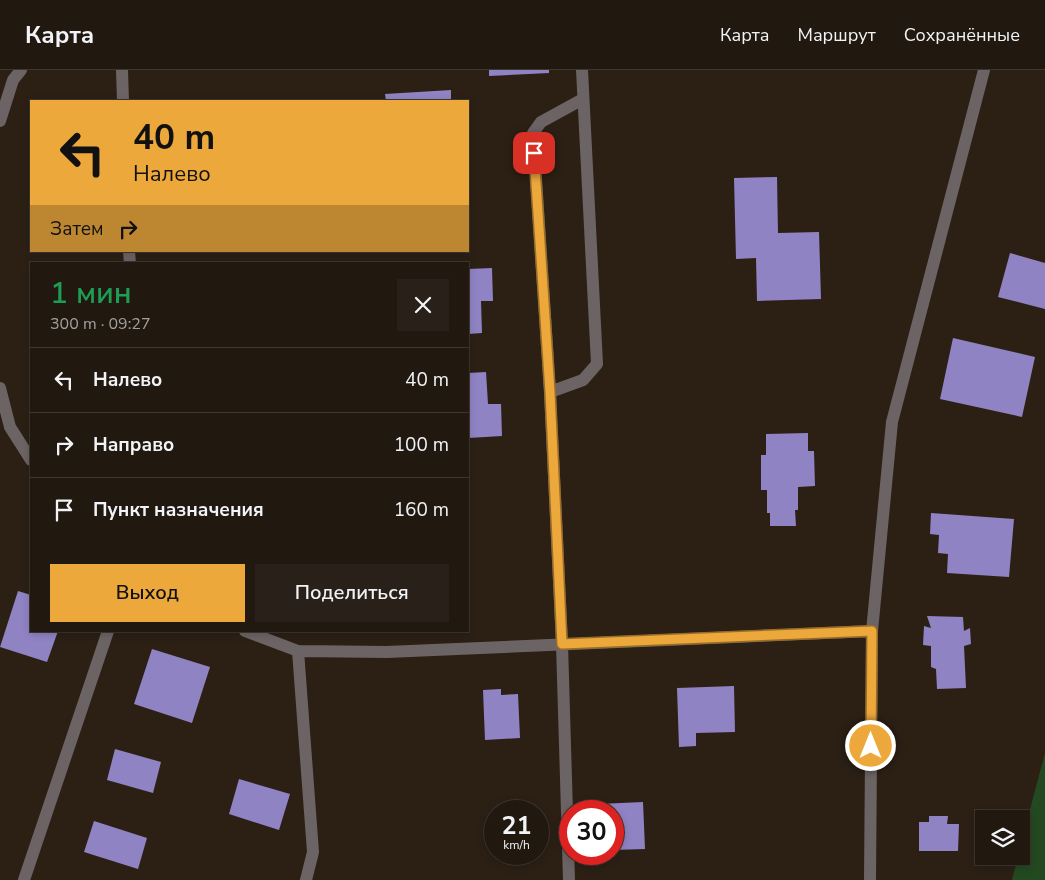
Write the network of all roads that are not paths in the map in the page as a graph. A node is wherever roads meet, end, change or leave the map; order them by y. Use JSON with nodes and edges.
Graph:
{"nodes":[{"id":1,"x":21,"y":70,"type":"edge"},
{"id":2,"x":122,"y":70,"type":"edge"},
{"id":3,"x":582,"y":70,"type":"edge"},
{"id":4,"x":984,"y":70,"type":"edge"},
{"id":5,"x":4,"y":96,"type":"edge"},
{"id":6,"x":583,"y":99,"type":"junction"},
{"id":7,"x":123,"y":100,"type":"edge"},
{"id":8,"x":0,"y":121,"type":"edge"},
{"id":9,"x":0,"y":388,"type":"edge"},
{"id":10,"x":550,"y":392,"type":"junction"},
{"id":11,"x":30,"y":458,"type":"edge"},
{"id":12,"x":872,"y":631,"type":"junction"},
{"id":13,"x":108,"y":632,"type":"edge"},
{"id":14,"x":248,"y":632,"type":"edge"},
{"id":15,"x":562,"y":644,"type":"junction"},
{"id":16,"x":298,"y":651,"type":"junction"},
{"id":17,"x":24,"y":880,"type":"edge"},
{"id":18,"x":306,"y":880,"type":"edge"},
{"id":19,"x":569,"y":880,"type":"edge"},
{"id":20,"x":870,"y":880,"type":"edge"}],
"edges":[{"from":1,"to":5,"type":"street"},
{"from":2,"to":7,"type":"street"},
{"from":3,"to":6,"type":"street"},
{"from":4,"to":12,"type":"street"},
{"from":5,"to":8,"type":"street"},
{"from":6,"to":10,"type":"street"},
{"from":6,"to":10,"type":"street"},
{"from":9,"to":11,"type":"street"},
{"from":10,"to":15,"type":"street"},
{"from":12,"to":15,"type":"street"},
{"from":12,"to":20,"type":"street"},
{"from":13,"to":17,"type":"street"},
{"from":14,"to":16,"type":"street"},
{"from":15,"to":16,"type":"street"},
{"from":15,"to":19,"type":"street"},
{"from":16,"to":18,"type":"street"}]}
